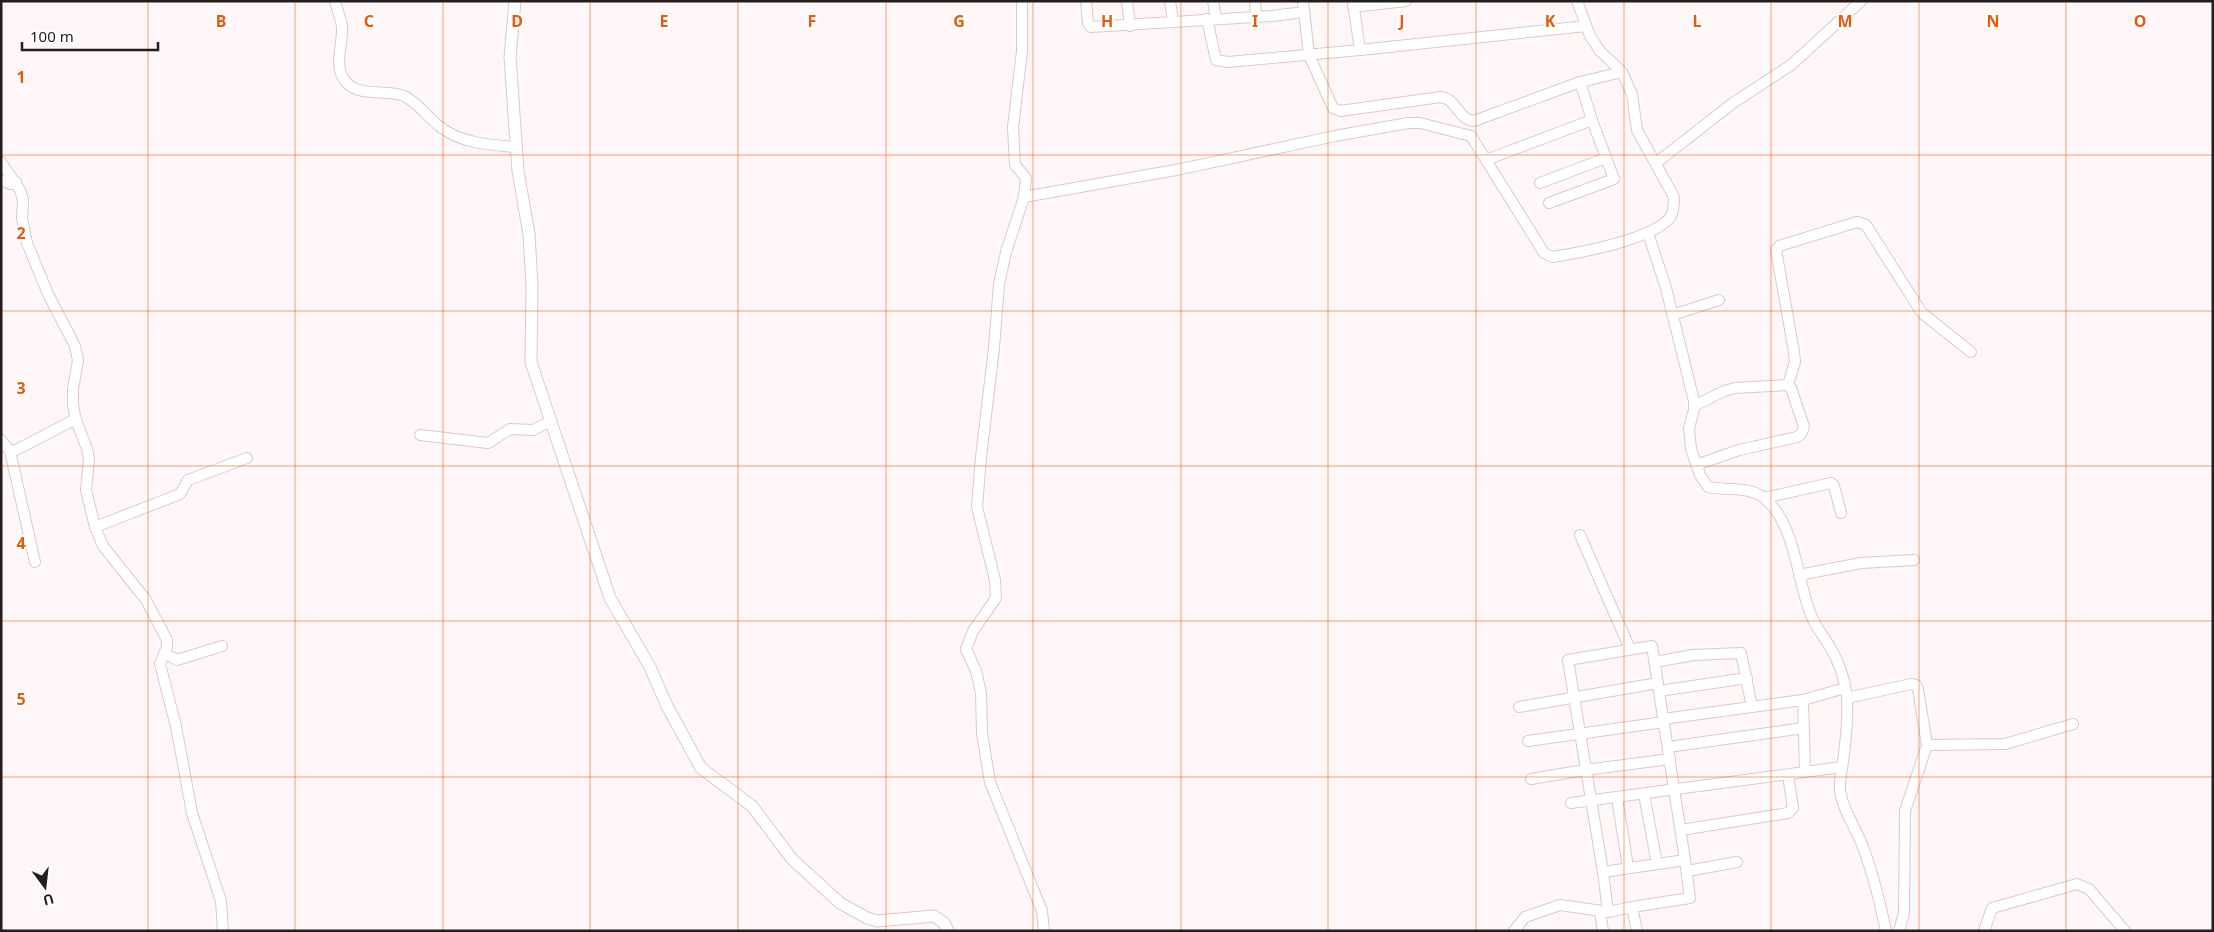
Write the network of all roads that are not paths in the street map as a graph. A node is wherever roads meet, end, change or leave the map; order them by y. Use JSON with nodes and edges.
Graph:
{"nodes":[{"id":1,"x":335,"y":1,"type":"edge"},
{"id":2,"x":515,"y":1,"type":"edge"},
{"id":3,"x":1022,"y":1,"type":"edge"},
{"id":4,"x":1086,"y":1,"type":"edge"},
{"id":5,"x":1127,"y":1,"type":"edge"},
{"id":6,"x":1170,"y":1,"type":"edge"},
{"id":7,"x":1214,"y":1,"type":"edge"},
{"id":8,"x":1255,"y":1,"type":"edge"},
{"id":9,"x":1303,"y":1,"type":"edge"},
{"id":10,"x":1406,"y":1,"type":"edge"},
{"id":11,"x":1577,"y":1,"type":"edge"},
{"id":12,"x":1861,"y":1,"type":"edge"},
{"id":13,"x":1353,"y":4,"type":"edge"},
{"id":14,"x":1304,"y":12,"type":"junction"},
{"id":15,"x":1256,"y":17,"type":"junction"},
{"id":16,"x":1211,"y":19,"type":"junction"},
{"id":17,"x":1173,"y":22,"type":"junction"},
{"id":18,"x":1130,"y":26,"type":"junction"},
{"id":19,"x":1586,"y":26,"type":"junction"},
{"id":20,"x":1360,"y":50,"type":"junction"},
{"id":21,"x":1309,"y":55,"type":"junction"},
{"id":22,"x":1622,"y":72,"type":"junction"},
{"id":23,"x":1580,"y":82,"type":"junction"},
{"id":24,"x":1592,"y":120,"type":"junction"},
{"id":25,"x":516,"y":147,"type":"junction"},
{"id":26,"x":1606,"y":158,"type":"junction"},
{"id":27,"x":1486,"y":160,"type":"junction"},
{"id":28,"x":1,"y":162,"type":"edge"},
{"id":29,"x":1656,"y":163,"type":"junction"},
{"id":30,"x":1,"y":180,"type":"edge"},
{"id":31,"x":16,"y":182,"type":"junction"},
{"id":32,"x":1540,"y":183,"type":"dead end"},
{"id":33,"x":1024,"y":197,"type":"junction"},
{"id":34,"x":1549,"y":204,"type":"dead end"},
{"id":35,"x":1648,"y":233,"type":"junction"},
{"id":36,"x":1719,"y":300,"type":"dead end"},
{"id":37,"x":1672,"y":315,"type":"junction"},
{"id":38,"x":1970,"y":352,"type":"dead end"},
{"id":39,"x":1788,"y":385,"type":"junction"},
{"id":40,"x":1694,"y":406,"type":"junction"},
{"id":41,"x":76,"y":419,"type":"junction"},
{"id":42,"x":551,"y":420,"type":"junction"},
{"id":43,"x":420,"y":435,"type":"dead end"},
{"id":44,"x":1,"y":440,"type":"edge"},
{"id":45,"x":10,"y":450,"type":"junction"},
{"id":46,"x":247,"y":458,"type":"dead end"},
{"id":47,"x":1696,"y":466,"type":"junction"},
{"id":48,"x":1764,"y":498,"type":"junction"},
{"id":49,"x":1841,"y":513,"type":"dead end"},
{"id":50,"x":95,"y":527,"type":"junction"},
{"id":51,"x":1580,"y":535,"type":"dead end"},
{"id":52,"x":1914,"y":560,"type":"dead end"},
{"id":53,"x":35,"y":562,"type":"dead end"},
{"id":54,"x":1798,"y":575,"type":"junction"},
{"id":55,"x":222,"y":646,"type":"dead end"},
{"id":56,"x":1630,"y":649,"type":"junction"},
{"id":57,"x":164,"y":653,"type":"junction"},
{"id":58,"x":1655,"y":662,"type":"junction"},
{"id":59,"x":1747,"y":678,"type":"junction"},
{"id":60,"x":1658,"y":687,"type":"junction"},
{"id":61,"x":1846,"y":693,"type":"junction"},
{"id":62,"x":1573,"y":697,"type":"junction"},
{"id":63,"x":1803,"y":700,"type":"junction"},
{"id":64,"x":1519,"y":707,"type":"dead end"},
{"id":65,"x":1752,"y":707,"type":"junction"},
{"id":66,"x":1664,"y":720,"type":"junction"},
{"id":67,"x":2073,"y":724,"type":"dead end"},
{"id":68,"x":1804,"y":728,"type":"junction"},
{"id":69,"x":1579,"y":734,"type":"junction"},
{"id":70,"x":1528,"y":742,"type":"dead end"},
{"id":71,"x":1927,"y":745,"type":"junction"},
{"id":72,"x":1668,"y":747,"type":"junction"},
{"id":73,"x":1670,"y":759,"type":"junction"},
{"id":74,"x":1842,"y":767,"type":"junction"},
{"id":75,"x":1585,"y":770,"type":"junction"},
{"id":76,"x":1805,"y":772,"type":"junction"},
{"id":77,"x":1788,"y":774,"type":"junction"},
{"id":78,"x":1531,"y":779,"type":"dead end"},
{"id":79,"x":1674,"y":790,"type":"junction"},
{"id":80,"x":1644,"y":794,"type":"junction"},
{"id":81,"x":1617,"y":798,"type":"junction"},
{"id":82,"x":1590,"y":801,"type":"junction"},
{"id":83,"x":1571,"y":803,"type":"dead end"},
{"id":84,"x":1681,"y":830,"type":"junction"},
{"id":85,"x":1685,"y":860,"type":"junction"},
{"id":86,"x":1737,"y":862,"type":"dead end"},
{"id":87,"x":1657,"y":864,"type":"junction"},
{"id":88,"x":1628,"y":867,"type":"junction"},
{"id":89,"x":1687,"y":871,"type":"junction"},
{"id":90,"x":1603,"y":872,"type":"junction"},
{"id":91,"x":1632,"y":908,"type":"junction"},
{"id":92,"x":1604,"y":912,"type":"junction"},
{"id":93,"x":223,"y":931,"type":"edge"},
{"id":94,"x":948,"y":931,"type":"edge"},
{"id":95,"x":1044,"y":931,"type":"edge"},
{"id":96,"x":1514,"y":931,"type":"edge"},
{"id":97,"x":1604,"y":931,"type":"edge"},
{"id":98,"x":1637,"y":931,"type":"edge"},
{"id":99,"x":1886,"y":931,"type":"edge"},
{"id":100,"x":1899,"y":931,"type":"edge"},
{"id":101,"x":1984,"y":931,"type":"edge"},
{"id":102,"x":2125,"y":931,"type":"edge"}],
"edges":[{"from":1,"to":25,"type":"street"},
{"from":2,"to":25,"type":"street"},
{"from":3,"to":33,"type":"street"},
{"from":4,"to":18,"type":"street"},
{"from":5,"to":18,"type":"street"},
{"from":6,"to":17,"type":"street"},
{"from":7,"to":16,"type":"street"},
{"from":8,"to":15,"type":"street"},
{"from":9,"to":14,"type":"street"},
{"from":10,"to":13,"type":"street"},
{"from":11,"to":19,"type":"street"},
{"from":12,"to":29,"type":"street"},
{"from":13,"to":20,"type":"street"},
{"from":14,"to":15,"type":"street"},
{"from":14,"to":21,"type":"street"},
{"from":15,"to":16,"type":"street"},
{"from":16,"to":17,"type":"street"},
{"from":16,"to":21,"type":"street"},
{"from":17,"to":18,"type":"street"},
{"from":19,"to":20,"type":"street"},
{"from":19,"to":22,"type":"street"},
{"from":20,"to":21,"type":"street"},
{"from":21,"to":23,"type":"street"},
{"from":22,"to":23,"type":"street"},
{"from":22,"to":29,"type":"street"},
{"from":23,"to":24,"type":"street"},
{"from":24,"to":26,"type":"street"},
{"from":24,"to":27,"type":"street"},
{"from":25,"to":42,"type":"street"},
{"from":26,"to":32,"type":"street"},
{"from":26,"to":34,"type":"street"},
{"from":27,"to":33,"type":"street"},
{"from":27,"to":35,"type":"street"},
{"from":28,"to":31,"type":"street"},
{"from":29,"to":35,"type":"street"},
{"from":30,"to":31,"type":"street"},
{"from":31,"to":41,"type":"street"},
{"from":33,"to":95,"type":"street"},
{"from":35,"to":37,"type":"street"},
{"from":36,"to":37,"type":"street"},
{"from":37,"to":40,"type":"street"},
{"from":38,"to":39,"type":"street"},
{"from":39,"to":40,"type":"street"},
{"from":39,"to":47,"type":"street"},
{"from":40,"to":47,"type":"street"},
{"from":41,"to":45,"type":"street"},
{"from":41,"to":50,"type":"street"},
{"from":42,"to":43,"type":"street"},
{"from":42,"to":94,"type":"street"},
{"from":44,"to":45,"type":"street"},
{"from":45,"to":53,"type":"street"},
{"from":46,"to":50,"type":"street"},
{"from":47,"to":48,"type":"street"},
{"from":48,"to":49,"type":"street"},
{"from":48,"to":54,"type":"street"},
{"from":50,"to":57,"type":"street"},
{"from":51,"to":56,"type":"street"},
{"from":52,"to":54,"type":"street"},
{"from":54,"to":61,"type":"street"},
{"from":55,"to":57,"type":"street"},
{"from":56,"to":58,"type":"street"},
{"from":56,"to":62,"type":"street"},
{"from":57,"to":93,"type":"street"},
{"from":58,"to":59,"type":"street"},
{"from":58,"to":60,"type":"street"},
{"from":59,"to":60,"type":"street"},
{"from":59,"to":65,"type":"street"},
{"from":60,"to":62,"type":"street"},
{"from":60,"to":66,"type":"street"},
{"from":61,"to":63,"type":"street"},
{"from":61,"to":71,"type":"street"},
{"from":61,"to":74,"type":"street"},
{"from":62,"to":64,"type":"street"},
{"from":62,"to":69,"type":"street"},
{"from":63,"to":65,"type":"street"},
{"from":63,"to":68,"type":"street"},
{"from":65,"to":66,"type":"street"},
{"from":66,"to":69,"type":"street"},
{"from":66,"to":72,"type":"street"},
{"from":67,"to":71,"type":"street"},
{"from":68,"to":72,"type":"street"},
{"from":68,"to":76,"type":"street"},
{"from":69,"to":70,"type":"street"},
{"from":69,"to":75,"type":"street"},
{"from":71,"to":100,"type":"street"},
{"from":72,"to":73,"type":"street"},
{"from":73,"to":75,"type":"street"},
{"from":73,"to":79,"type":"street"},
{"from":74,"to":76,"type":"street"},
{"from":74,"to":99,"type":"street"},
{"from":75,"to":78,"type":"street"},
{"from":75,"to":82,"type":"street"},
{"from":76,"to":77,"type":"street"},
{"from":77,"to":79,"type":"street"},
{"from":77,"to":84,"type":"street"},
{"from":79,"to":80,"type":"street"},
{"from":79,"to":84,"type":"street"},
{"from":80,"to":81,"type":"street"},
{"from":80,"to":87,"type":"street"},
{"from":81,"to":82,"type":"street"},
{"from":81,"to":88,"type":"street"},
{"from":82,"to":83,"type":"street"},
{"from":82,"to":90,"type":"street"},
{"from":84,"to":85,"type":"street"},
{"from":85,"to":87,"type":"street"},
{"from":85,"to":89,"type":"street"},
{"from":86,"to":89,"type":"street"},
{"from":87,"to":88,"type":"street"},
{"from":88,"to":90,"type":"street"},
{"from":89,"to":91,"type":"street"},
{"from":90,"to":92,"type":"street"},
{"from":91,"to":92,"type":"street"},
{"from":91,"to":98,"type":"street"},
{"from":92,"to":96,"type":"street"},
{"from":92,"to":97,"type":"street"},
{"from":101,"to":102,"type":"street"}]}
